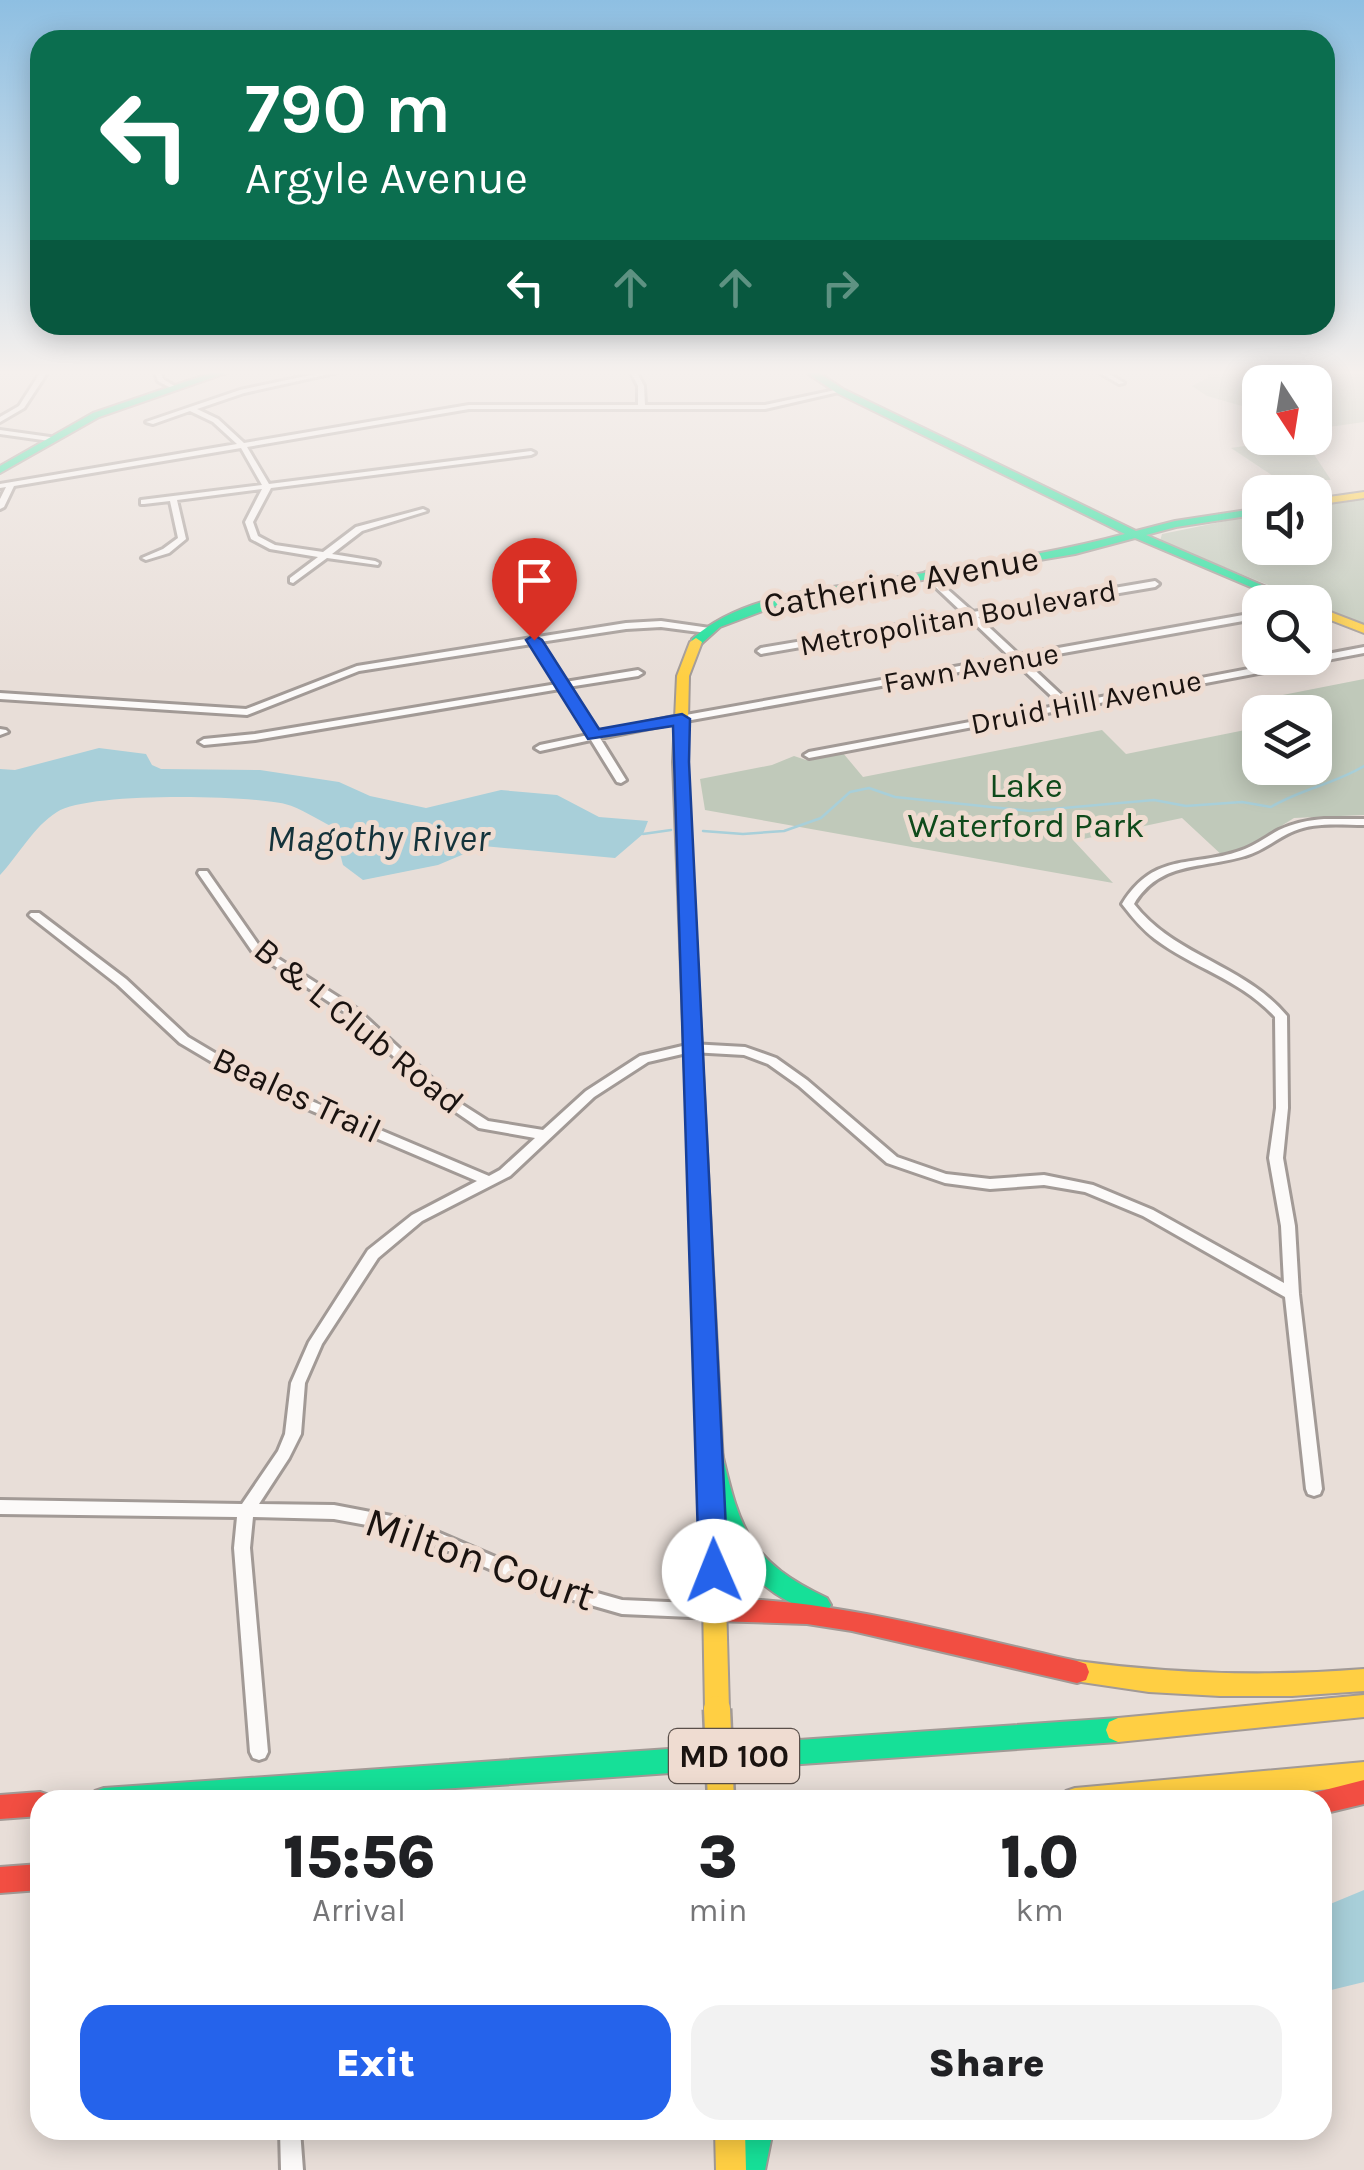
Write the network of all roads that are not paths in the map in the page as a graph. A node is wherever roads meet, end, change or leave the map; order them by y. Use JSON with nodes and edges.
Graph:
{"nodes":[{"id":1,"x":34,"y":474,"type":"edge"},
{"id":2,"x":261,"y":474,"type":"edge"},
{"id":3,"x":362,"y":474,"type":"edge"},
{"id":4,"x":1011,"y":474,"type":"edge"},
{"id":5,"x":6,"y":478,"type":"edge"},
{"id":6,"x":0,"y":486,"type":"edge"},
{"id":7,"x":267,"y":488,"type":"junction"},
{"id":8,"x":1364,"y":495,"type":"edge"},
{"id":9,"x":174,"y":499,"type":"junction"},
{"id":10,"x":1332,"y":500,"type":"edge"},
{"id":11,"x":144,"y":502,"type":"dead end"},
{"id":12,"x":0,"y":507,"type":"edge"},
{"id":13,"x":423,"y":510,"type":"dead end"},
{"id":14,"x":1242,"y":514,"type":"edge"},
{"id":15,"x":1136,"y":535,"type":"junction"},
{"id":16,"x":326,"y":556,"type":"junction"},
{"id":17,"x":146,"y":558,"type":"dead end"},
{"id":18,"x":375,"y":563,"type":"dead end"},
{"id":19,"x":928,"y":576,"type":"junction"},
{"id":20,"x":293,"y":580,"type":"dead end"},
{"id":21,"x":1155,"y":584,"type":"dead end"},
{"id":22,"x":1255,"y":585,"type":"edge"},
{"id":23,"x":971,"y":615,"type":"junction"},
{"id":24,"x":1332,"y":617,"type":"edge"},
{"id":25,"x":1242,"y":618,"type":"edge"},
{"id":26,"x":1364,"y":629,"type":"edge"},
{"id":27,"x":707,"y":630,"type":"junction"},
{"id":28,"x":534,"y":640,"type":"junction"},
{"id":29,"x":1364,"y":650,"type":"edge"},
{"id":30,"x":761,"y":651,"type":"dead end"},
{"id":31,"x":1018,"y":659,"type":"junction"},
{"id":32,"x":638,"y":672,"type":"dead end"},
{"id":33,"x":562,"y":684,"type":"junction"},
{"id":34,"x":0,"y":696,"type":"edge"},
{"id":35,"x":1068,"y":706,"type":"junction"},
{"id":36,"x":247,"y":712,"type":"junction"},
{"id":37,"x":682,"y":719,"type":"junction"},
{"id":38,"x":594,"y":735,"type":"junction"},
{"id":39,"x":255,"y":737,"type":"junction"},
{"id":40,"x":204,"y":742,"type":"dead end"},
{"id":41,"x":540,"y":748,"type":"dead end"},
{"id":42,"x":808,"y":754,"type":"dead end"},
{"id":43,"x":621,"y":780,"type":"dead end"},
{"id":44,"x":1364,"y":822,"type":"edge"},
{"id":45,"x":203,"y":873,"type":"dead end"},
{"id":46,"x":35,"y":915,"type":"dead end"},
{"id":47,"x":691,"y":1048,"type":"junction"},
{"id":48,"x":544,"y":1135,"type":"junction"},
{"id":49,"x":488,"y":1181,"type":"junction"},
{"id":50,"x":1292,"y":1294,"type":"junction"},
{"id":51,"x":712,"y":1452,"type":"junction"},
{"id":52,"x":1314,"y":1489,"type":"dead end"},
{"id":53,"x":0,"y":1507,"type":"edge"},
{"id":54,"x":246,"y":1511,"type":"junction"},
{"id":55,"x":714,"y":1611,"type":"junction"},
{"id":56,"x":883,"y":1628,"type":"junction"},
{"id":57,"x":1364,"y":1680,"type":"edge"},
{"id":58,"x":1364,"y":1706,"type":"edge"},
{"id":59,"x":259,"y":1752,"type":"dead end"},
{"id":60,"x":1364,"y":1774,"type":"edge"},
{"id":61,"x":248,"y":1790,"type":"edge"},
{"id":62,"x":721,"y":1790,"type":"edge"},
{"id":63,"x":1186,"y":1790,"type":"edge"},
{"id":64,"x":1364,"y":1792,"type":"edge"},
{"id":65,"x":1332,"y":1800,"type":"edge"},
{"id":66,"x":30,"y":1805,"type":"edge"},
{"id":67,"x":0,"y":1807,"type":"edge"},
{"id":68,"x":30,"y":1878,"type":"edge"},
{"id":69,"x":0,"y":1880,"type":"edge"},
{"id":70,"x":290,"y":2140,"type":"edge"},
{"id":71,"x":730,"y":2140,"type":"edge"},
{"id":72,"x":756,"y":2140,"type":"edge"},
{"id":73,"x":292,"y":2170,"type":"edge"},
{"id":74,"x":731,"y":2170,"type":"edge"},
{"id":75,"x":750,"y":2170,"type":"edge"}],
"edges":[{"from":1,"to":5,"type":"street"},
{"from":2,"to":7,"type":"street"},
{"from":3,"to":7,"type":"street"},
{"from":4,"to":15,"type":"main road"},
{"from":5,"to":6,"type":"street"},
{"from":5,"to":12,"type":"street"},
{"from":7,"to":9,"type":"street"},
{"from":7,"to":16,"type":"street"},
{"from":8,"to":10,"type":"main road"},
{"from":9,"to":11,"type":"street"},
{"from":9,"to":17,"type":"street"},
{"from":13,"to":16,"type":"street"},
{"from":14,"to":15,"type":"main road","name":"Catherine Avenue"},
{"from":15,"to":19,"type":"main road","name":"Catherine Avenue"},
{"from":15,"to":22,"type":"main road"},
{"from":16,"to":18,"type":"street"},
{"from":16,"to":20,"type":"street"},
{"from":19,"to":23,"type":"street"},
{"from":19,"to":27,"type":"main road","name":"Catherine Avenue"},
{"from":21,"to":23,"type":"street","name":"Metropolitan Boulevard"},
{"from":23,"to":30,"type":"street","name":"Metropolitan Boulevard"},
{"from":23,"to":31,"type":"street"},
{"from":24,"to":26,"type":"main road"},
{"from":25,"to":31,"type":"street","name":"Fawn Avenue"},
{"from":27,"to":28,"type":"street"},
{"from":27,"to":37,"type":"main road"},
{"from":28,"to":33,"type":"street"},
{"from":28,"to":36,"type":"street"},
{"from":29,"to":35,"type":"street","name":"Druid Hill Avenue"},
{"from":31,"to":35,"type":"street"},
{"from":31,"to":37,"type":"street","name":"Fawn Avenue"},
{"from":32,"to":33,"type":"street"},
{"from":33,"to":38,"type":"street"},
{"from":33,"to":39,"type":"street"},
{"from":34,"to":36,"type":"street"},
{"from":35,"to":42,"type":"street","name":"Druid Hill Avenue"},
{"from":36,"to":39,"type":"street"},
{"from":37,"to":38,"type":"street","name":"Fawn Avenue"},
{"from":37,"to":47,"type":"main road"},
{"from":38,"to":41,"type":"street","name":"Fawn Avenue"},
{"from":38,"to":43,"type":"street"},
{"from":39,"to":40,"type":"street"},
{"from":44,"to":50,"type":"street"},
{"from":45,"to":48,"type":"street","name":"B & L Club Road"},
{"from":46,"to":49,"type":"street","name":"Beales Trail"},
{"from":47,"to":48,"type":"street"},
{"from":47,"to":50,"type":"street"},
{"from":47,"to":51,"type":"main road"},
{"from":48,"to":49,"type":"street"},
{"from":49,"to":54,"type":"street"},
{"from":50,"to":52,"type":"street"},
{"from":51,"to":55,"type":"main road"},
{"from":51,"to":56,"type":"main road"},
{"from":53,"to":54,"type":"street","name":"Milton Court"},
{"from":54,"to":55,"type":"street","name":"Milton Court"},
{"from":54,"to":59,"type":"street"},
{"from":55,"to":56,"type":"main road"},
{"from":55,"to":62,"type":"main road","bridge":true},
{"from":56,"to":57,"type":"main road"},
{"from":58,"to":61,"type":"main road","number":"MD 100"},
{"from":60,"to":63,"type":"main road"},
{"from":64,"to":65,"type":"main road"},
{"from":66,"to":67,"type":"main road"},
{"from":68,"to":69,"type":"main road"},
{"from":70,"to":73,"type":"street"},
{"from":71,"to":74,"type":"main road"},
{"from":72,"to":75,"type":"main road"}]}
